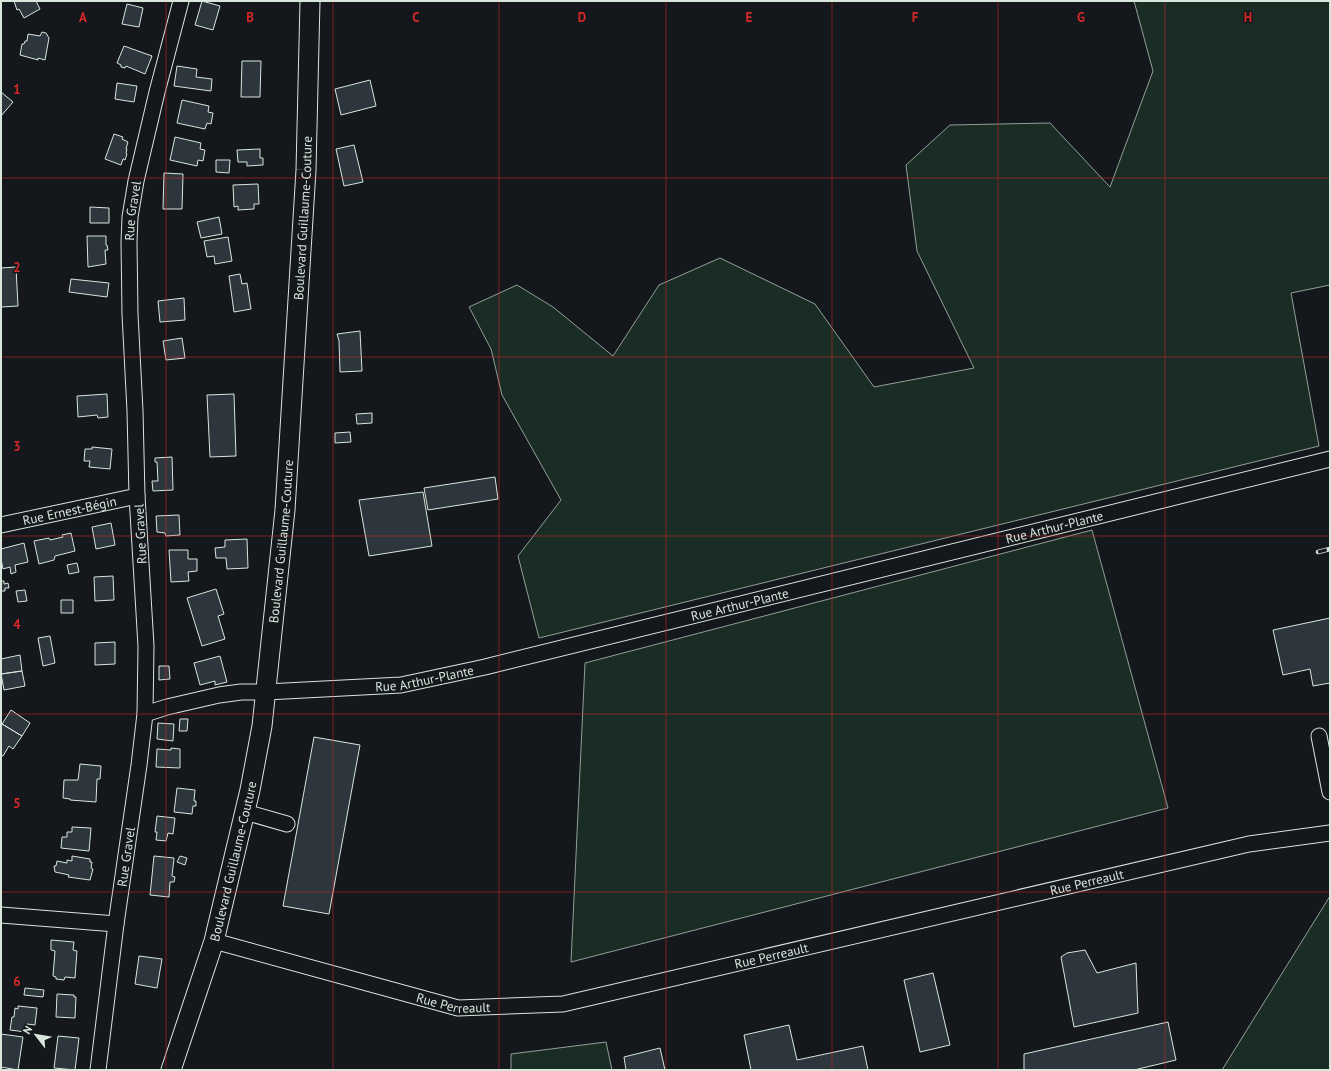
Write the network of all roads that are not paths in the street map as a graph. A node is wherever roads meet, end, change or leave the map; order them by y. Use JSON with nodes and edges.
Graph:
{"nodes":[{"id":1,"x":181,"y":1,"type":"edge"},
{"id":2,"x":310,"y":1,"type":"edge"},
{"id":3,"x":1330,"y":459,"type":"edge"},
{"id":4,"x":137,"y":496,"type":"junction"},
{"id":5,"x":1,"y":525,"type":"edge"},
{"id":6,"x":266,"y":692,"type":"junction"},
{"id":7,"x":145,"y":714,"type":"junction"},
{"id":8,"x":1319,"y":736,"type":"dead end"},
{"id":9,"x":1330,"y":792,"type":"edge"},
{"id":10,"x":245,"y":812,"type":"junction"},
{"id":11,"x":287,"y":824,"type":"dead end"},
{"id":12,"x":1330,"y":833,"type":"edge"},
{"id":13,"x":1,"y":915,"type":"edge"},
{"id":14,"x":116,"y":924,"type":"junction"},
{"id":15,"x":214,"y":941,"type":"junction"},
{"id":16,"x":98,"y":1070,"type":"edge"},
{"id":17,"x":171,"y":1070,"type":"edge"}],
"edges":[{"from":1,"to":4,"type":"street","name":"Rue Gravel"},
{"from":2,"to":6,"type":"main road","name":"Boulevard Guillaume-Couture"},
{"from":3,"to":6,"type":"street","name":"Rue Arthur-Plante"},
{"from":4,"to":5,"type":"street","name":"Rue Ernest-Bégin"},
{"from":4,"to":7,"type":"street","name":"Rue Gravel"},
{"from":6,"to":7,"type":"street","name":"Rue Arthur-Plante"},
{"from":6,"to":10,"type":"main road","name":"Boulevard Guillaume-Couture"},
{"from":7,"to":14,"type":"street","name":"Rue Gravel"},
{"from":8,"to":9,"type":"street"},
{"from":10,"to":11,"type":"street"},
{"from":10,"to":15,"type":"main road","name":"Boulevard Guillaume-Couture"},
{"from":12,"to":15,"type":"street","name":"Rue Perreault"},
{"from":13,"to":14,"type":"street"},
{"from":14,"to":16,"type":"street","name":"Rue Gravel"},
{"from":15,"to":17,"type":"main road","name":"Boulevard Guillaume-Couture"}]}
